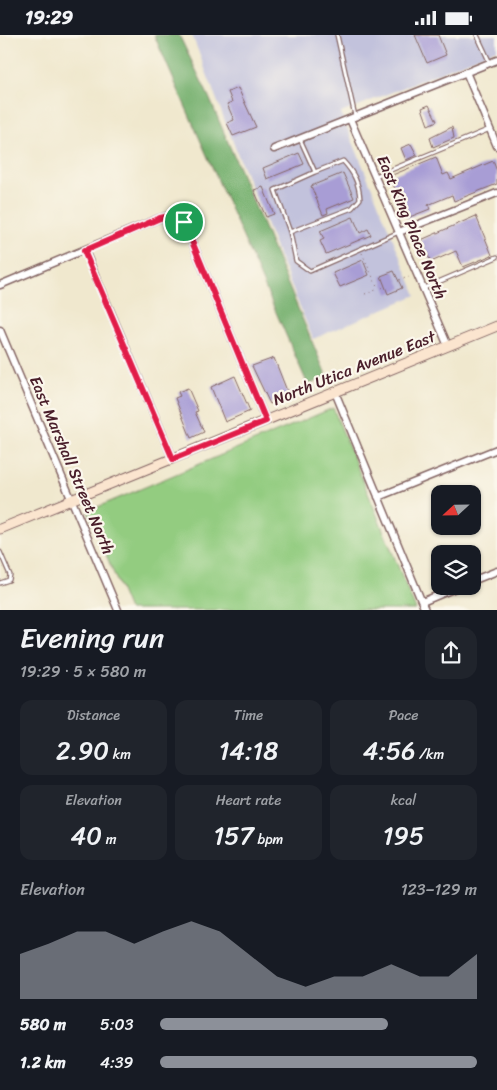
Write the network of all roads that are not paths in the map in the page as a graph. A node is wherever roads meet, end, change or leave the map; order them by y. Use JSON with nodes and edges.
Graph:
{"nodes":[{"id":1,"x":337,"y":35,"type":"edge"},
{"id":2,"x":477,"y":35,"type":"edge"},
{"id":3,"x":497,"y":60,"type":"edge"},
{"id":4,"x":490,"y":63,"type":"junction"},
{"id":5,"x":466,"y":72,"type":"junction"},
{"id":6,"x":353,"y":118,"type":"junction"},
{"id":7,"x":490,"y":129,"type":"junction"},
{"id":8,"x":300,"y":139,"type":"junction"},
{"id":9,"x":497,"y":146,"type":"edge"},
{"id":10,"x":274,"y":149,"type":"dead end"},
{"id":11,"x":315,"y":172,"type":"junction"},
{"id":12,"x":375,"y":177,"type":"junction"},
{"id":13,"x":497,"y":193,"type":"edge"},
{"id":14,"x":290,"y":232,"type":"junction"},
{"id":15,"x":399,"y":232,"type":"junction"},
{"id":16,"x":84,"y":251,"type":"junction"},
{"id":17,"x":497,"y":257,"type":"edge"},
{"id":18,"x":0,"y":285,"type":"edge"},
{"id":19,"x":423,"y":288,"type":"junction"},
{"id":20,"x":497,"y":326,"type":"edge"},
{"id":21,"x":0,"y":330,"type":"edge"},
{"id":22,"x":448,"y":346,"type":"junction"},
{"id":23,"x":335,"y":393,"type":"junction"},
{"id":24,"x":266,"y":421,"type":"junction"},
{"id":25,"x":497,"y":449,"type":"edge"},
{"id":26,"x":173,"y":459,"type":"junction"},
{"id":27,"x":378,"y":497,"type":"junction"},
{"id":28,"x":72,"y":500,"type":"junction"},
{"id":29,"x":0,"y":529,"type":"edge"},
{"id":30,"x":0,"y":552,"type":"edge"},
{"id":31,"x":497,"y":571,"type":"edge"},
{"id":32,"x":481,"y":577,"type":"edge"},
{"id":33,"x":0,"y":583,"type":"edge"},
{"id":34,"x":439,"y":595,"type":"edge"},
{"id":35,"x":422,"y":602,"type":"junction"},
{"id":36,"x":118,"y":610,"type":"edge"},
{"id":37,"x":425,"y":610,"type":"edge"}],
"edges":[{"from":1,"to":6,"type":"lane"},
{"from":2,"to":4,"type":"lane"},
{"from":3,"to":4,"type":"street"},
{"from":4,"to":5,"type":"street"},
{"from":5,"to":6,"type":"street"},
{"from":5,"to":7,"type":"street"},
{"from":6,"to":8,"type":"street"},
{"from":6,"to":12,"type":"street","name":"East King Place North"},
{"from":7,"to":9,"type":"street"},
{"from":7,"to":12,"type":"lane"},
{"from":8,"to":10,"type":"street"},
{"from":8,"to":11,"type":"lane"},
{"from":11,"to":14,"type":"lane"},
{"from":11,"to":14,"type":"lane"},
{"from":12,"to":15,"type":"street","name":"East King Place North"},
{"from":13,"to":15,"type":"street"},
{"from":14,"to":15,"type":"lane"},
{"from":15,"to":19,"type":"street","name":"East King Place North"},
{"from":16,"to":18,"type":"street"},
{"from":16,"to":24,"type":"street"},
{"from":16,"to":26,"type":"street"},
{"from":17,"to":19,"type":"lane"},
{"from":19,"to":22,"type":"street","name":"East King Place North"},
{"from":20,"to":22,"type":"main road","name":"North Utica Avenue East"},
{"from":21,"to":28,"type":"street","name":"East Marshall Street North"},
{"from":22,"to":23,"type":"main road","name":"North Utica Avenue East"},
{"from":23,"to":24,"type":"main road","name":"North Utica Avenue East"},
{"from":23,"to":27,"type":"street"},
{"from":24,"to":26,"type":"main road","name":"North Utica Avenue East"},
{"from":25,"to":27,"type":"street"},
{"from":26,"to":28,"type":"main road","name":"North Utica Avenue East"},
{"from":27,"to":35,"type":"street"},
{"from":28,"to":29,"type":"main road","name":"North Utica Avenue East"},
{"from":28,"to":36,"type":"street","name":"East Marshall Street North"},
{"from":30,"to":33,"type":"lane"},
{"from":31,"to":32,"type":"street"},
{"from":34,"to":35,"type":"street"},
{"from":35,"to":37,"type":"street"}]}
